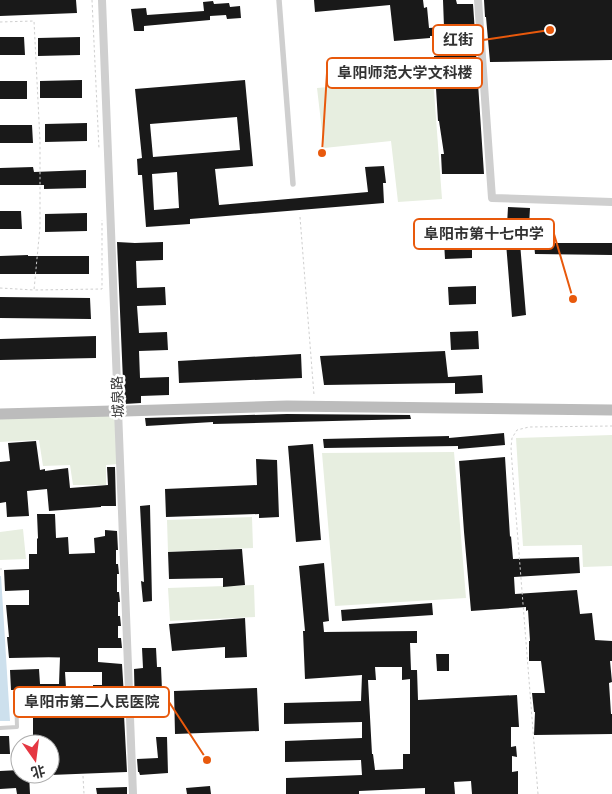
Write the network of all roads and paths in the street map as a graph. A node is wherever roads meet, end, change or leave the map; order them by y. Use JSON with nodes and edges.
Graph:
{"nodes":[{"id":1,"x":92,"y":0,"type":"edge"},
{"id":2,"x":102,"y":0,"type":"edge"},
{"id":3,"x":279,"y":0,"type":"edge"},
{"id":4,"x":478,"y":0,"type":"edge"},
{"id":5,"x":0,"y":22,"type":"edge"},
{"id":6,"x":99,"y":149,"type":"dead end"},
{"id":7,"x":293,"y":184,"type":"dead end"},
{"id":8,"x":612,"y":202,"type":"edge"},
{"id":9,"x":300,"y":216,"type":"dead end"},
{"id":10,"x":102,"y":219,"type":"dead end"},
{"id":11,"x":0,"y":288,"type":"edge"},
{"id":12,"x":34,"y":290,"type":"junction"},
{"id":13,"x":314,"y":395,"type":"dead end"},
{"id":14,"x":612,"y":410,"type":"edge"},
{"id":15,"x":112,"y":411,"type":"dead end"},
{"id":16,"x":125,"y":411,"type":"dead end"},
{"id":17,"x":0,"y":414,"type":"edge"},
{"id":18,"x":612,"y":426,"type":"edge"},
{"id":19,"x":16,"y":694,"type":"dead end"},
{"id":20,"x":0,"y":728,"type":"edge"},
{"id":21,"x":83,"y":776,"type":"dead end"},
{"id":22,"x":84,"y":794,"type":"edge"},
{"id":23,"x":133,"y":794,"type":"edge"},
{"id":24,"x":538,"y":794,"type":"edge"}],
"edges":[{"from":1,"to":6,"type":"path"},
{"from":2,"to":23,"type":"street","name":"城泉路"},
{"from":3,"to":7,"type":"street"},
{"from":4,"to":8,"type":"street"},
{"from":5,"to":12,"type":"path"},
{"from":9,"to":13,"type":"path"},
{"from":10,"to":12,"type":"path"},
{"from":11,"to":12,"type":"path"},
{"from":14,"to":16,"type":"main road"},
{"from":15,"to":17,"type":"main road"},
{"from":18,"to":24,"type":"path"},
{"from":19,"to":20,"type":"lane"},
{"from":21,"to":22,"type":"path"}]}
